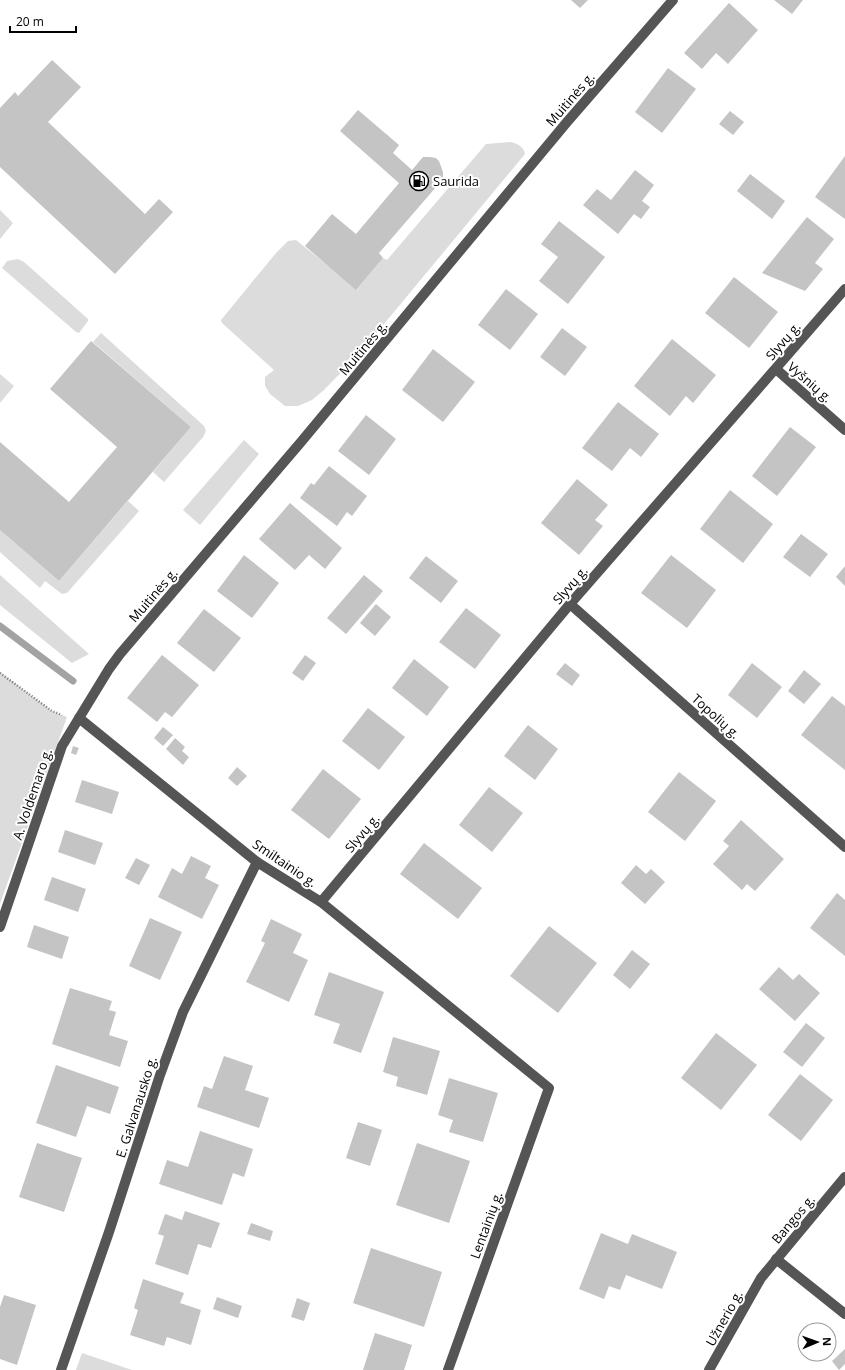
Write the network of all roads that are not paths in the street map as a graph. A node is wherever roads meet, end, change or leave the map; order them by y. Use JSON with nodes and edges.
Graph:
{"nodes":[{"id":1,"x":673,"y":0,"type":"edge"},
{"id":2,"x":845,"y":289,"type":"edge"},
{"id":3,"x":776,"y":369,"type":"junction"},
{"id":4,"x":845,"y":430,"type":"edge"},
{"id":5,"x":570,"y":604,"type":"junction"},
{"id":6,"x":79,"y":718,"type":"junction"},
{"id":7,"x":845,"y":847,"type":"edge"},
{"id":8,"x":258,"y":862,"type":"junction"},
{"id":9,"x":321,"y":902,"type":"junction"},
{"id":10,"x":0,"y":927,"type":"edge"},
{"id":11,"x":549,"y":1088,"type":"joint"},
{"id":12,"x":845,"y":1177,"type":"edge"},
{"id":13,"x":776,"y":1259,"type":"junction"},
{"id":14,"x":761,"y":1278,"type":"joint"},
{"id":15,"x":845,"y":1314,"type":"edge"},
{"id":16,"x":61,"y":1370,"type":"edge"},
{"id":17,"x":448,"y":1370,"type":"edge"},
{"id":18,"x":709,"y":1370,"type":"edge"}],
"edges":[{"from":1,"to":6,"type":"street","name":"Muitinės g."},
{"from":2,"to":3,"type":"street","name":"Slyvų g."},
{"from":3,"to":4,"type":"street","name":"Vyšnių g."},
{"from":3,"to":5,"type":"street","name":"Slyvų g."},
{"from":5,"to":7,"type":"street","name":"Topolių g."},
{"from":5,"to":9,"type":"street","name":"Slyvų g."},
{"from":6,"to":8,"type":"street","name":"Smiltainio g."},
{"from":6,"to":10,"type":"street","name":"A. Voldemaro g."},
{"from":8,"to":9,"type":"street","name":"Smiltainio g."},
{"from":8,"to":16,"type":"street","name":"E. Galvanausko g."},
{"from":9,"to":11,"type":"street","name":"Smiltainio g."},
{"from":11,"to":17,"type":"street","name":"Lentainių g."},
{"from":12,"to":13,"type":"street","name":"Bangos g."},
{"from":13,"to":14,"type":"street","name":"Bangos g."},
{"from":13,"to":15,"type":"street"},
{"from":14,"to":18,"type":"street","name":"Užnerio g."}]}
